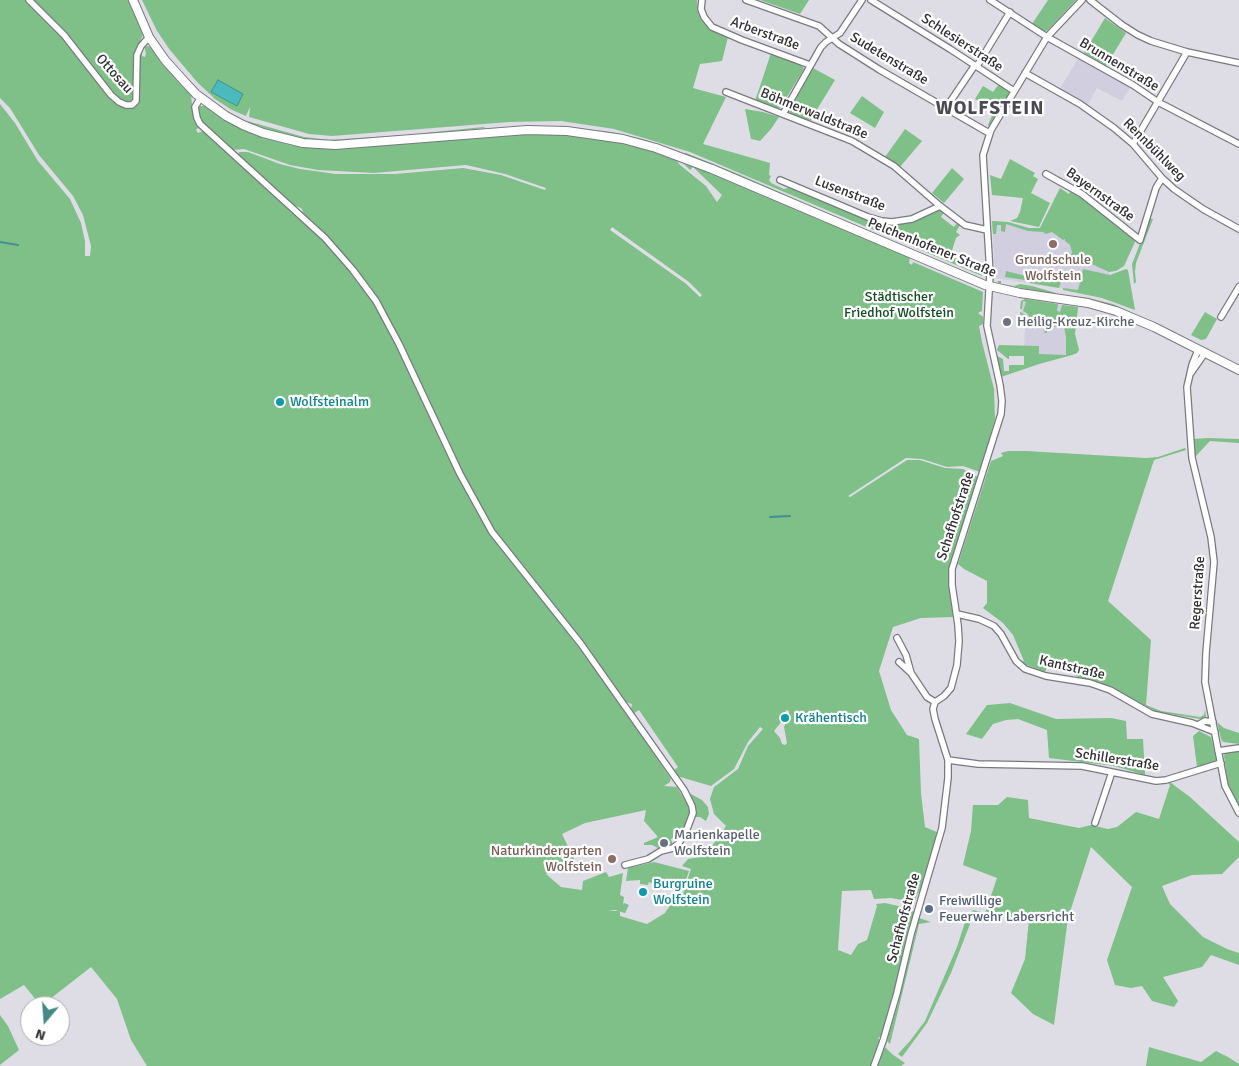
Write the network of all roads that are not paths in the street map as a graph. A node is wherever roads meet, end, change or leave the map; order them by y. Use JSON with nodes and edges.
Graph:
{"nodes":[{"id":1,"x":29,"y":0,"type":"edge"},
{"id":2,"x":133,"y":0,"type":"edge"},
{"id":3,"x":702,"y":0,"type":"edge"},
{"id":4,"x":746,"y":0,"type":"edge"},
{"id":5,"x":862,"y":0,"type":"edge"},
{"id":6,"x":871,"y":0,"type":"edge"},
{"id":7,"x":990,"y":0,"type":"edge"},
{"id":8,"x":1082,"y":0,"type":"edge"},
{"id":9,"x":1090,"y":0,"type":"edge"},
{"id":10,"x":1010,"y":12,"type":"junction"},
{"id":11,"x":149,"y":37,"type":"junction"},
{"id":12,"x":1047,"y":37,"type":"junction"},
{"id":13,"x":832,"y":39,"type":"junction"},
{"id":14,"x":1187,"y":52,"type":"junction"},
{"id":15,"x":1239,"y":63,"type":"edge"},
{"id":16,"x":810,"y":65,"type":"junction"},
{"id":17,"x":976,"y":65,"type":"junction"},
{"id":18,"x":1026,"y":73,"type":"junction"},
{"id":19,"x":1014,"y":91,"type":"junction"},
{"id":20,"x":726,"y":92,"type":"dead end"},
{"id":21,"x":200,"y":97,"type":"junction"},
{"id":22,"x":1158,"y":102,"type":"junction"},
{"id":23,"x":946,"y":108,"type":"junction"},
{"id":24,"x":783,"y":114,"type":"junction"},
{"id":25,"x":990,"y":133,"type":"junction"},
{"id":26,"x":1133,"y":144,"type":"junction"},
{"id":27,"x":1239,"y":144,"type":"edge"},
{"id":28,"x":1046,"y":174,"type":"dead end"},
{"id":29,"x":1162,"y":178,"type":"junction"},
{"id":30,"x":780,"y":180,"type":"dead end"},
{"id":31,"x":940,"y":206,"type":"junction"},
{"id":32,"x":1239,"y":229,"type":"edge"},
{"id":33,"x":987,"y":230,"type":"junction"},
{"id":34,"x":989,"y":286,"type":"junction"},
{"id":35,"x":1239,"y":287,"type":"edge"},
{"id":36,"x":1237,"y":295,"type":"edge"},
{"id":37,"x":1221,"y":317,"type":"dead end"},
{"id":38,"x":1202,"y":351,"type":"junction"},
{"id":39,"x":1239,"y":370,"type":"edge"},
{"id":40,"x":957,"y":614,"type":"junction"},
{"id":41,"x":897,"y":638,"type":"dead end"},
{"id":42,"x":899,"y":662,"type":"dead end"},
{"id":43,"x":911,"y":673,"type":"junction"},
{"id":44,"x":935,"y":702,"type":"junction"},
{"id":45,"x":1213,"y":722,"type":"junction"},
{"id":46,"x":1198,"y":724,"type":"junction"},
{"id":47,"x":1215,"y":732,"type":"junction"},
{"id":48,"x":1239,"y":748,"type":"edge"},
{"id":49,"x":1218,"y":751,"type":"junction"},
{"id":50,"x":948,"y":760,"type":"junction"},
{"id":51,"x":1221,"y":763,"type":"junction"},
{"id":52,"x":1112,"y":772,"type":"junction"},
{"id":53,"x":1239,"y":813,"type":"edge"},
{"id":54,"x":1096,"y":823,"type":"dead end"},
{"id":55,"x":625,"y":865,"type":"dead end"},
{"id":56,"x":874,"y":1066,"type":"edge"}],
"edges":[{"from":1,"to":11,"type":"street","name":"Ottosau"},
{"from":2,"to":11,"type":"main road","name":"Pelchenhofener Straße"},
{"from":3,"to":16,"type":"street","name":"Arberstraße"},
{"from":4,"to":13,"type":"street","name":"Sudetenstraße"},
{"from":5,"to":13,"type":"street"},
{"from":6,"to":17,"type":"street","name":"Schlesierstraße"},
{"from":7,"to":10,"type":"street","name":"Brunnenstraße"},
{"from":8,"to":12,"type":"street","name":"Schafhofstraße"},
{"from":9,"to":14,"type":"street"},
{"from":10,"to":12,"type":"street","name":"Brunnenstraße"},
{"from":10,"to":17,"type":"street"},
{"from":11,"to":21,"type":"main road","name":"Pelchenhofener Straße"},
{"from":12,"to":18,"type":"street","name":"Schafhofstraße"},
{"from":12,"to":22,"type":"street","name":"Brunnenstraße"},
{"from":13,"to":16,"type":"street"},
{"from":13,"to":23,"type":"street","name":"Sudetenstraße"},
{"from":14,"to":15,"type":"street"},
{"from":14,"to":22,"type":"street"},
{"from":16,"to":24,"type":"street"},
{"from":17,"to":19,"type":"street","name":"Schlesierstraße"},
{"from":17,"to":23,"type":"street"},
{"from":18,"to":19,"type":"street","name":"Schafhofstraße"},
{"from":18,"to":26,"type":"street","name":"Rennbühlweg"},
{"from":19,"to":25,"type":"street","name":"Schafhofstraße"},
{"from":20,"to":24,"type":"street","name":"Böhmerwaldstraße"},
{"from":21,"to":34,"type":"main road","name":"Pelchenhofener Straße"},
{"from":21,"to":55,"type":"street"},
{"from":22,"to":26,"type":"street"},
{"from":22,"to":27,"type":"street","name":"Brunnenstraße"},
{"from":23,"to":25,"type":"street","name":"Sudetenstraße"},
{"from":24,"to":31,"type":"street","name":"Böhmerwaldstraße"},
{"from":25,"to":33,"type":"street","name":"Schafhofstraße"},
{"from":26,"to":29,"type":"street","name":"Rennbühlweg"},
{"from":28,"to":29,"type":"street","name":"Bayernstraße"},
{"from":29,"to":32,"type":"street","name":"Rennbühlweg"},
{"from":30,"to":31,"type":"street","name":"Lusenstraße"},
{"from":31,"to":33,"type":"street","name":"Böhmerwaldstraße"},
{"from":33,"to":34,"type":"street","name":"Schafhofstraße"},
{"from":34,"to":38,"type":"main road","name":"Pelchenhofener Straße"},
{"from":34,"to":40,"type":"street","name":"Schafhofstraße"},
{"from":35,"to":36,"type":"street"},
{"from":36,"to":37,"type":"street"},
{"from":38,"to":39,"type":"main road","name":"Pelchenhofener Straße"},
{"from":38,"to":45,"type":"street","name":"Regerstraße"},
{"from":40,"to":44,"type":"street","name":"Schafhofstraße"},
{"from":40,"to":46,"type":"street","name":"Kantstraße"},
{"from":41,"to":43,"type":"street"},
{"from":42,"to":43,"type":"street"},
{"from":43,"to":44,"type":"street"},
{"from":44,"to":50,"type":"street","name":"Schafhofstraße"},
{"from":45,"to":46,"type":"street","name":"Kantstraße"},
{"from":45,"to":47,"type":"street","name":"Regerstraße"},
{"from":46,"to":47,"type":"street","name":"Kantstraße"},
{"from":47,"to":49,"type":"street","name":"Regerstraße"},
{"from":48,"to":49,"type":"street"},
{"from":49,"to":51,"type":"street","name":"Regerstraße"},
{"from":50,"to":52,"type":"street","name":"Schillerstraße"},
{"from":50,"to":56,"type":"street","name":"Schafhofstraße"},
{"from":51,"to":52,"type":"street","name":"Schillerstraße"},
{"from":51,"to":53,"type":"street","name":"Regerstraße"},
{"from":52,"to":54,"type":"street"}]}
